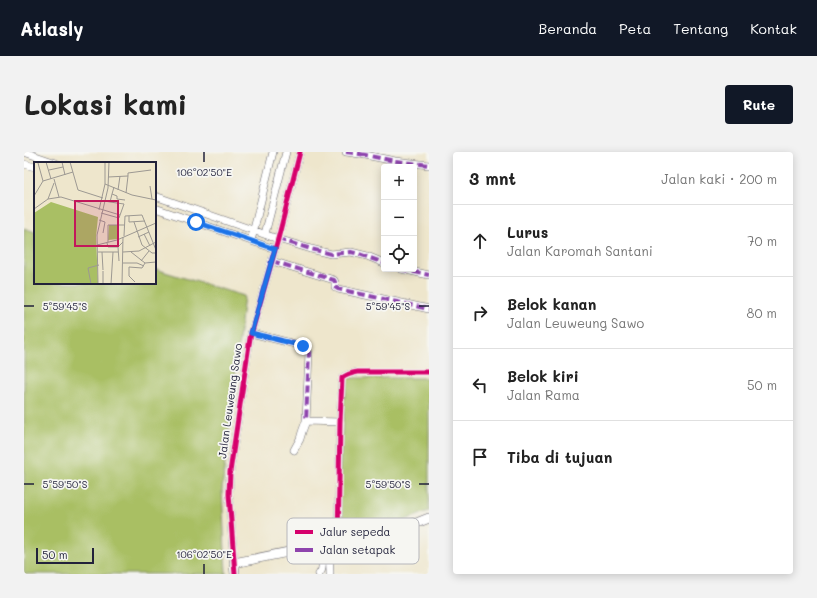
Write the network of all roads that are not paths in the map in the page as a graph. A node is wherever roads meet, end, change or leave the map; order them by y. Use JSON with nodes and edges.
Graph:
{"nodes":[{"id":1,"x":24,"y":152,"type":"edge"},
{"id":2,"x":273,"y":152,"type":"edge"},
{"id":3,"x":286,"y":152,"type":"edge"},
{"id":4,"x":300,"y":152,"type":"edge"},
{"id":5,"x":346,"y":152,"type":"edge"},
{"id":6,"x":360,"y":153,"type":"edge"},
{"id":7,"x":53,"y":162,"type":"edge"},
{"id":8,"x":24,"y":164,"type":"edge"},
{"id":9,"x":429,"y":165,"type":"edge"},
{"id":10,"x":34,"y":168,"type":"edge"},
{"id":11,"x":156,"y":196,"type":"edge"},
{"id":12,"x":156,"y":208,"type":"edge"},
{"id":13,"x":254,"y":230,"type":"junction"},
{"id":14,"x":265,"y":234,"type":"junction"},
{"id":15,"x":278,"y":239,"type":"junction"},
{"id":16,"x":251,"y":241,"type":"junction"},
{"id":17,"x":275,"y":249,"type":"junction"},
{"id":18,"x":272,"y":261,"type":"junction"},
{"id":19,"x":381,"y":263,"type":"edge"},
{"id":20,"x":417,"y":272,"type":"edge"},
{"id":21,"x":429,"y":274,"type":"edge"},
{"id":22,"x":429,"y":309,"type":"edge"},
{"id":23,"x":251,"y":333,"type":"junction"},
{"id":24,"x":429,"y":372,"type":"edge"},
{"id":25,"x":306,"y":421,"type":"junction"},
{"id":26,"x":340,"y":422,"type":"junction"},
{"id":27,"x":294,"y":450,"type":"dead end"},
{"id":28,"x":338,"y":518,"type":"edge"},
{"id":29,"x":429,"y":518,"type":"edge"},
{"id":30,"x":419,"y":522,"type":"edge"},
{"id":31,"x":287,"y":552,"type":"edge"},
{"id":32,"x":234,"y":563,"type":"junction"},
{"id":33,"x":322,"y":564,"type":"edge"},
{"id":34,"x":330,"y":564,"type":"edge"},
{"id":35,"x":235,"y":574,"type":"edge"},
{"id":36,"x":319,"y":574,"type":"edge"},
{"id":37,"x":330,"y":574,"type":"edge"}],
"edges":[{"from":1,"to":7,"type":"street"},
{"from":2,"to":13,"type":"street"},
{"from":3,"to":14,"type":"street"},
{"from":4,"to":15,"type":"street","name":"Jalan Leuweung Sawo"},
{"from":5,"to":6,"type":"street"},
{"from":6,"to":9,"type":"street"},
{"from":8,"to":10,"type":"street"},
{"from":11,"to":13,"type":"street"},
{"from":12,"to":16,"type":"street"},
{"from":13,"to":14,"type":"street"},
{"from":13,"to":16,"type":"street"},
{"from":14,"to":15,"type":"street"},
{"from":15,"to":17,"type":"street","name":"Jalan Leuweung Sawo"},
{"from":15,"to":19,"type":"street"},
{"from":16,"to":17,"type":"street"},
{"from":17,"to":18,"type":"street","name":"Jalan Leuweung Sawo"},
{"from":18,"to":22,"type":"street"},
{"from":18,"to":23,"type":"street","name":"Jalan Leuweung Sawo"},
{"from":20,"to":21,"type":"street"},
{"from":23,"to":25,"type":"street"},
{"from":23,"to":32,"type":"street","name":"Jalan Leuweung Sawo"},
{"from":24,"to":26,"type":"street"},
{"from":25,"to":26,"type":"street"},
{"from":25,"to":27,"type":"street"},
{"from":26,"to":28,"type":"street"},
{"from":29,"to":30,"type":"street"},
{"from":31,"to":32,"type":"street"},
{"from":32,"to":35,"type":"street"},
{"from":33,"to":36,"type":"street"},
{"from":34,"to":37,"type":"street"}]}
